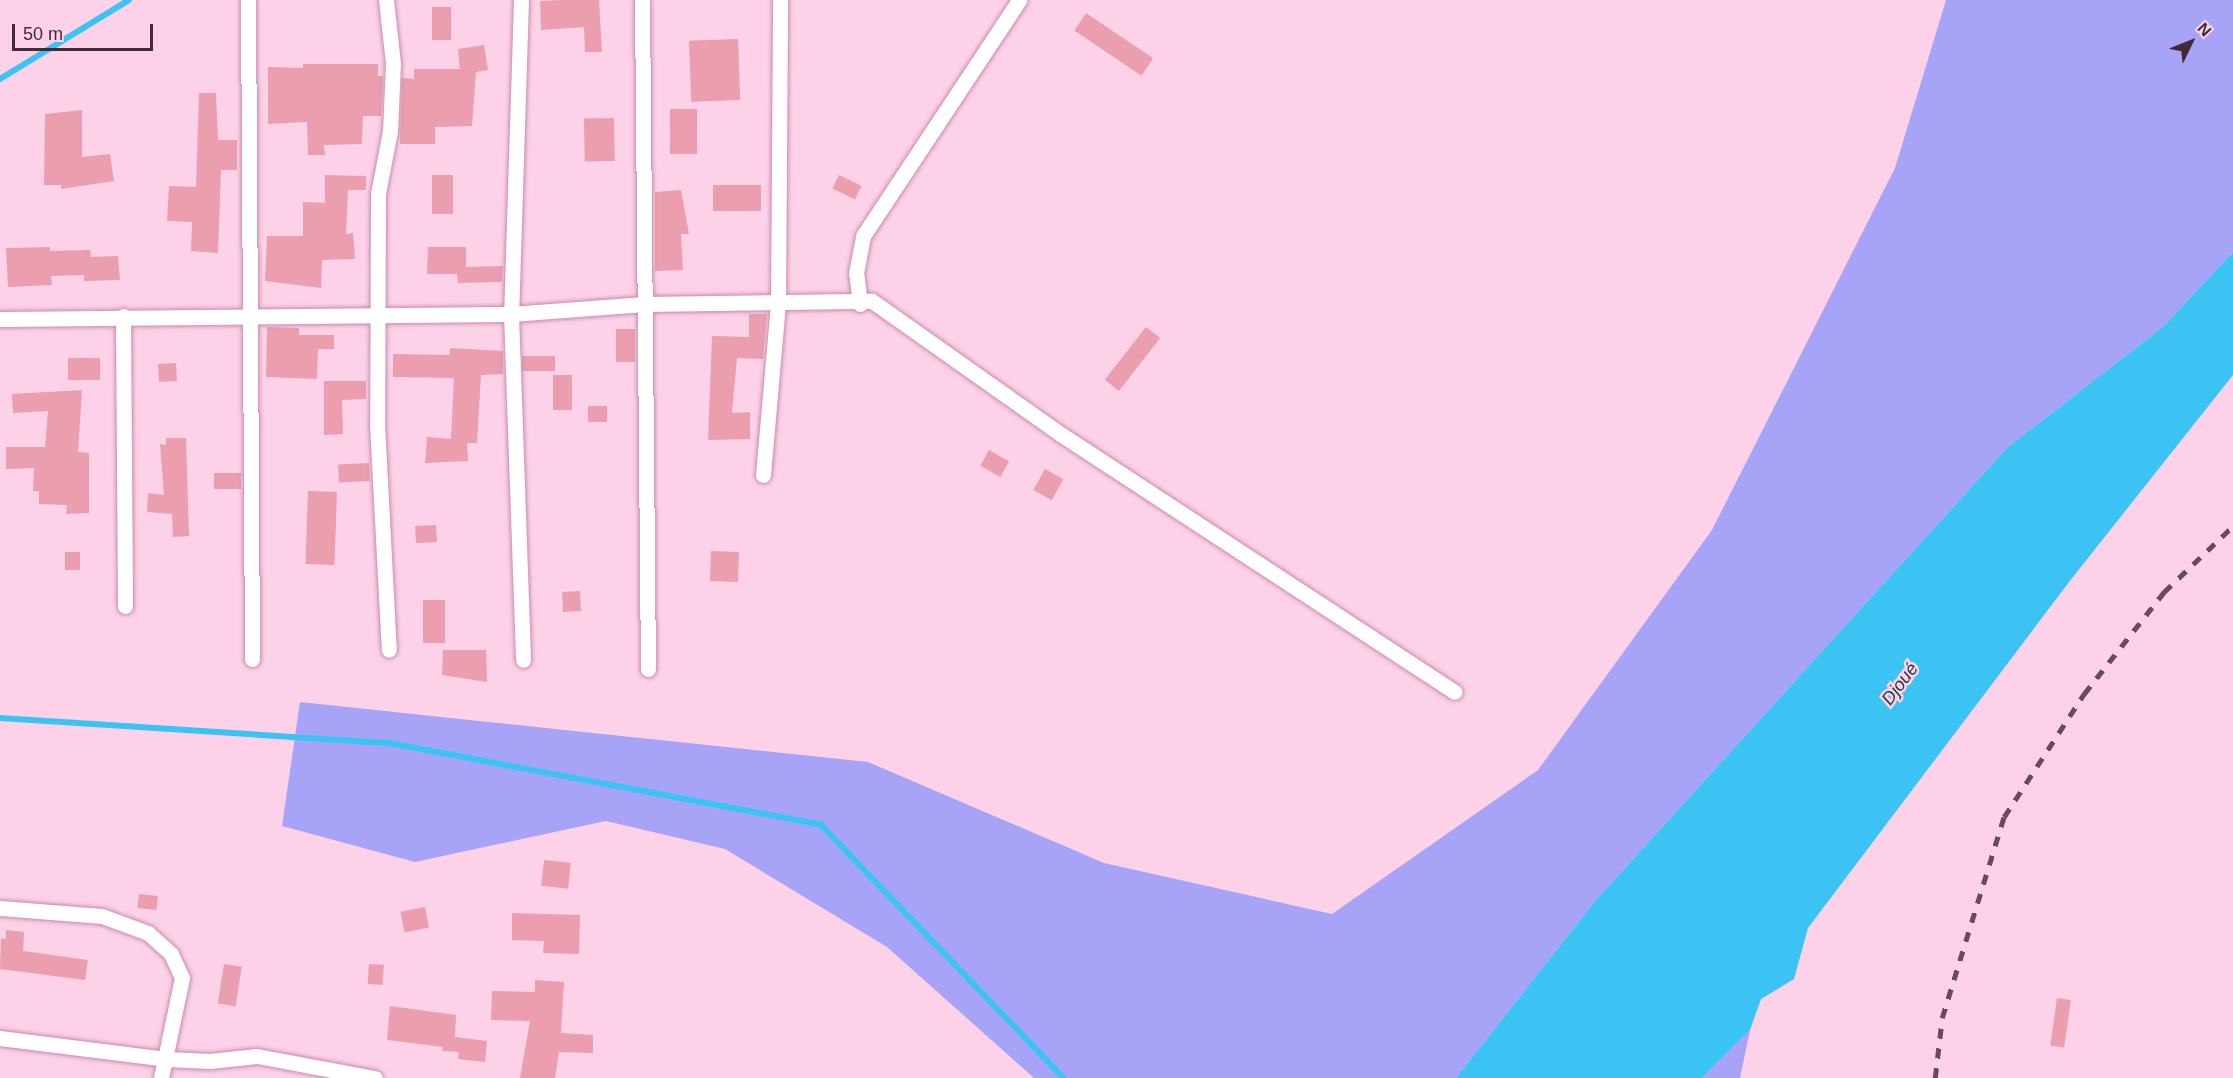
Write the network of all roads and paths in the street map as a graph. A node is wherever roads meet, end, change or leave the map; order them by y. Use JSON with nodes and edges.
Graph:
{"nodes":[{"id":1,"x":248,"y":0,"type":"edge"},
{"id":2,"x":386,"y":0,"type":"edge"},
{"id":3,"x":521,"y":0,"type":"edge"},
{"id":4,"x":642,"y":0,"type":"edge"},
{"id":5,"x":780,"y":0,"type":"edge"},
{"id":6,"x":1019,"y":0,"type":"edge"},
{"id":7,"x":778,"y":303,"type":"junction"},
{"id":8,"x":645,"y":304,"type":"junction"},
{"id":9,"x":860,"y":304,"type":"junction"},
{"id":10,"x":511,"y":314,"type":"junction"},
{"id":11,"x":123,"y":316,"type":"junction"},
{"id":12,"x":377,"y":317,"type":"junction"},
{"id":13,"x":0,"y":319,"type":"edge"},
{"id":14,"x":251,"y":319,"type":"junction"},
{"id":15,"x":763,"y":475,"type":"dead end"},
{"id":16,"x":125,"y":606,"type":"dead end"},
{"id":17,"x":389,"y":650,"type":"dead end"},
{"id":18,"x":252,"y":659,"type":"dead end"},
{"id":19,"x":524,"y":660,"type":"dead end"},
{"id":20,"x":648,"y":669,"type":"dead end"},
{"id":21,"x":1454,"y":692,"type":"dead end"},
{"id":22,"x":0,"y":908,"type":"edge"},
{"id":23,"x":0,"y":1038,"type":"edge"},
{"id":24,"x":166,"y":1059,"type":"junction"},
{"id":25,"x":161,"y":1078,"type":"edge"},
{"id":26,"x":375,"y":1078,"type":"edge"}],
"edges":[{"from":1,"to":14,"type":"street"},
{"from":2,"to":12,"type":"street"},
{"from":3,"to":10,"type":"street"},
{"from":4,"to":8,"type":"street"},
{"from":5,"to":7,"type":"street"},
{"from":6,"to":9,"type":"street"},
{"from":7,"to":8,"type":"street"},
{"from":7,"to":9,"type":"street"},
{"from":7,"to":15,"type":"street"},
{"from":8,"to":10,"type":"street"},
{"from":8,"to":20,"type":"street"},
{"from":9,"to":21,"type":"street"},
{"from":10,"to":12,"type":"street"},
{"from":10,"to":19,"type":"street"},
{"from":11,"to":13,"type":"street"},
{"from":11,"to":14,"type":"street"},
{"from":11,"to":16,"type":"street"},
{"from":12,"to":14,"type":"street"},
{"from":12,"to":17,"type":"street"},
{"from":14,"to":18,"type":"street"},
{"from":22,"to":24,"type":"street"},
{"from":23,"to":24,"type":"street"},
{"from":24,"to":25,"type":"street"},
{"from":24,"to":26,"type":"street"}]}
